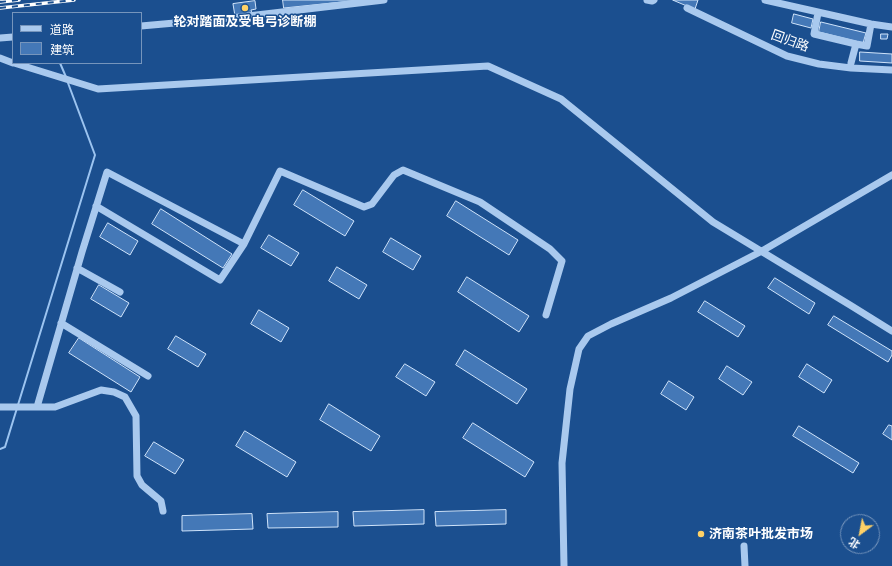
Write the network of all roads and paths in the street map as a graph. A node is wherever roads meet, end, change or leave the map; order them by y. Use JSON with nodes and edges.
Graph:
{"nodes":[{"id":1,"x":384,"y":0,"type":"edge"},
{"id":2,"x":647,"y":0,"type":"edge"},
{"id":3,"x":654,"y":0,"type":"edge"},
{"id":4,"x":765,"y":0,"type":"edge"},
{"id":5,"x":687,"y":8,"type":"dead end"},
{"id":6,"x":818,"y":12,"type":"junction"},
{"id":7,"x":871,"y":24,"type":"junction"},
{"id":8,"x":142,"y":26,"type":"edge"},
{"id":9,"x":892,"y":27,"type":"edge"},
{"id":10,"x":12,"y":37,"type":"edge"},
{"id":11,"x":0,"y":38,"type":"edge"},
{"id":12,"x":856,"y":44,"type":"junction"},
{"id":13,"x":0,"y":58,"type":"edge"},
{"id":14,"x":12,"y":62,"type":"edge"},
{"id":15,"x":851,"y":63,"type":"dead end"},
{"id":16,"x":17,"y":64,"type":"edge"},
{"id":17,"x":892,"y":70,"type":"edge"},
{"id":18,"x":892,"y":175,"type":"edge"},
{"id":19,"x":96,"y":206,"type":"junction"},
{"id":20,"x":244,"y":244,"type":"junction"},
{"id":21,"x":762,"y":251,"type":"junction"},
{"id":22,"x":77,"y":268,"type":"junction"},
{"id":23,"x":120,"y":292,"type":"dead end"},
{"id":24,"x":546,"y":315,"type":"dead end"},
{"id":25,"x":61,"y":323,"type":"junction"},
{"id":26,"x":892,"y":331,"type":"edge"},
{"id":27,"x":148,"y":376,"type":"dead end"},
{"id":28,"x":4,"y":407,"type":"edge"},
{"id":29,"x":37,"y":407,"type":"junction"},
{"id":30,"x":163,"y":512,"type":"dead end"},
{"id":31,"x":744,"y":546,"type":"dead end"},
{"id":32,"x":564,"y":566,"type":"edge"},
{"id":33,"x":745,"y":566,"type":"edge"}],
"edges":[{"from":1,"to":8,"type":"street"},
{"from":2,"to":3,"type":"street"},
{"from":4,"to":6,"type":"street"},
{"from":5,"to":17,"type":"street","name":"回归路"},
{"from":6,"to":7,"type":"street"},
{"from":6,"to":12,"type":"street"},
{"from":7,"to":9,"type":"street"},
{"from":7,"to":12,"type":"street"},
{"from":10,"to":11,"type":"street"},
{"from":12,"to":15,"type":"street"},
{"from":13,"to":14,"type":"street"},
{"from":16,"to":21,"type":"street"},
{"from":18,"to":21,"type":"street"},
{"from":19,"to":20,"type":"street"},
{"from":19,"to":20,"type":"street"},
{"from":19,"to":22,"type":"street"},
{"from":20,"to":24,"type":"street"},
{"from":21,"to":26,"type":"street"},
{"from":21,"to":32,"type":"street"},
{"from":22,"to":23,"type":"street"},
{"from":22,"to":25,"type":"street"},
{"from":25,"to":27,"type":"street"},
{"from":25,"to":29,"type":"street"},
{"from":28,"to":29,"type":"street"},
{"from":29,"to":30,"type":"street"},
{"from":31,"to":33,"type":"street"}]}
